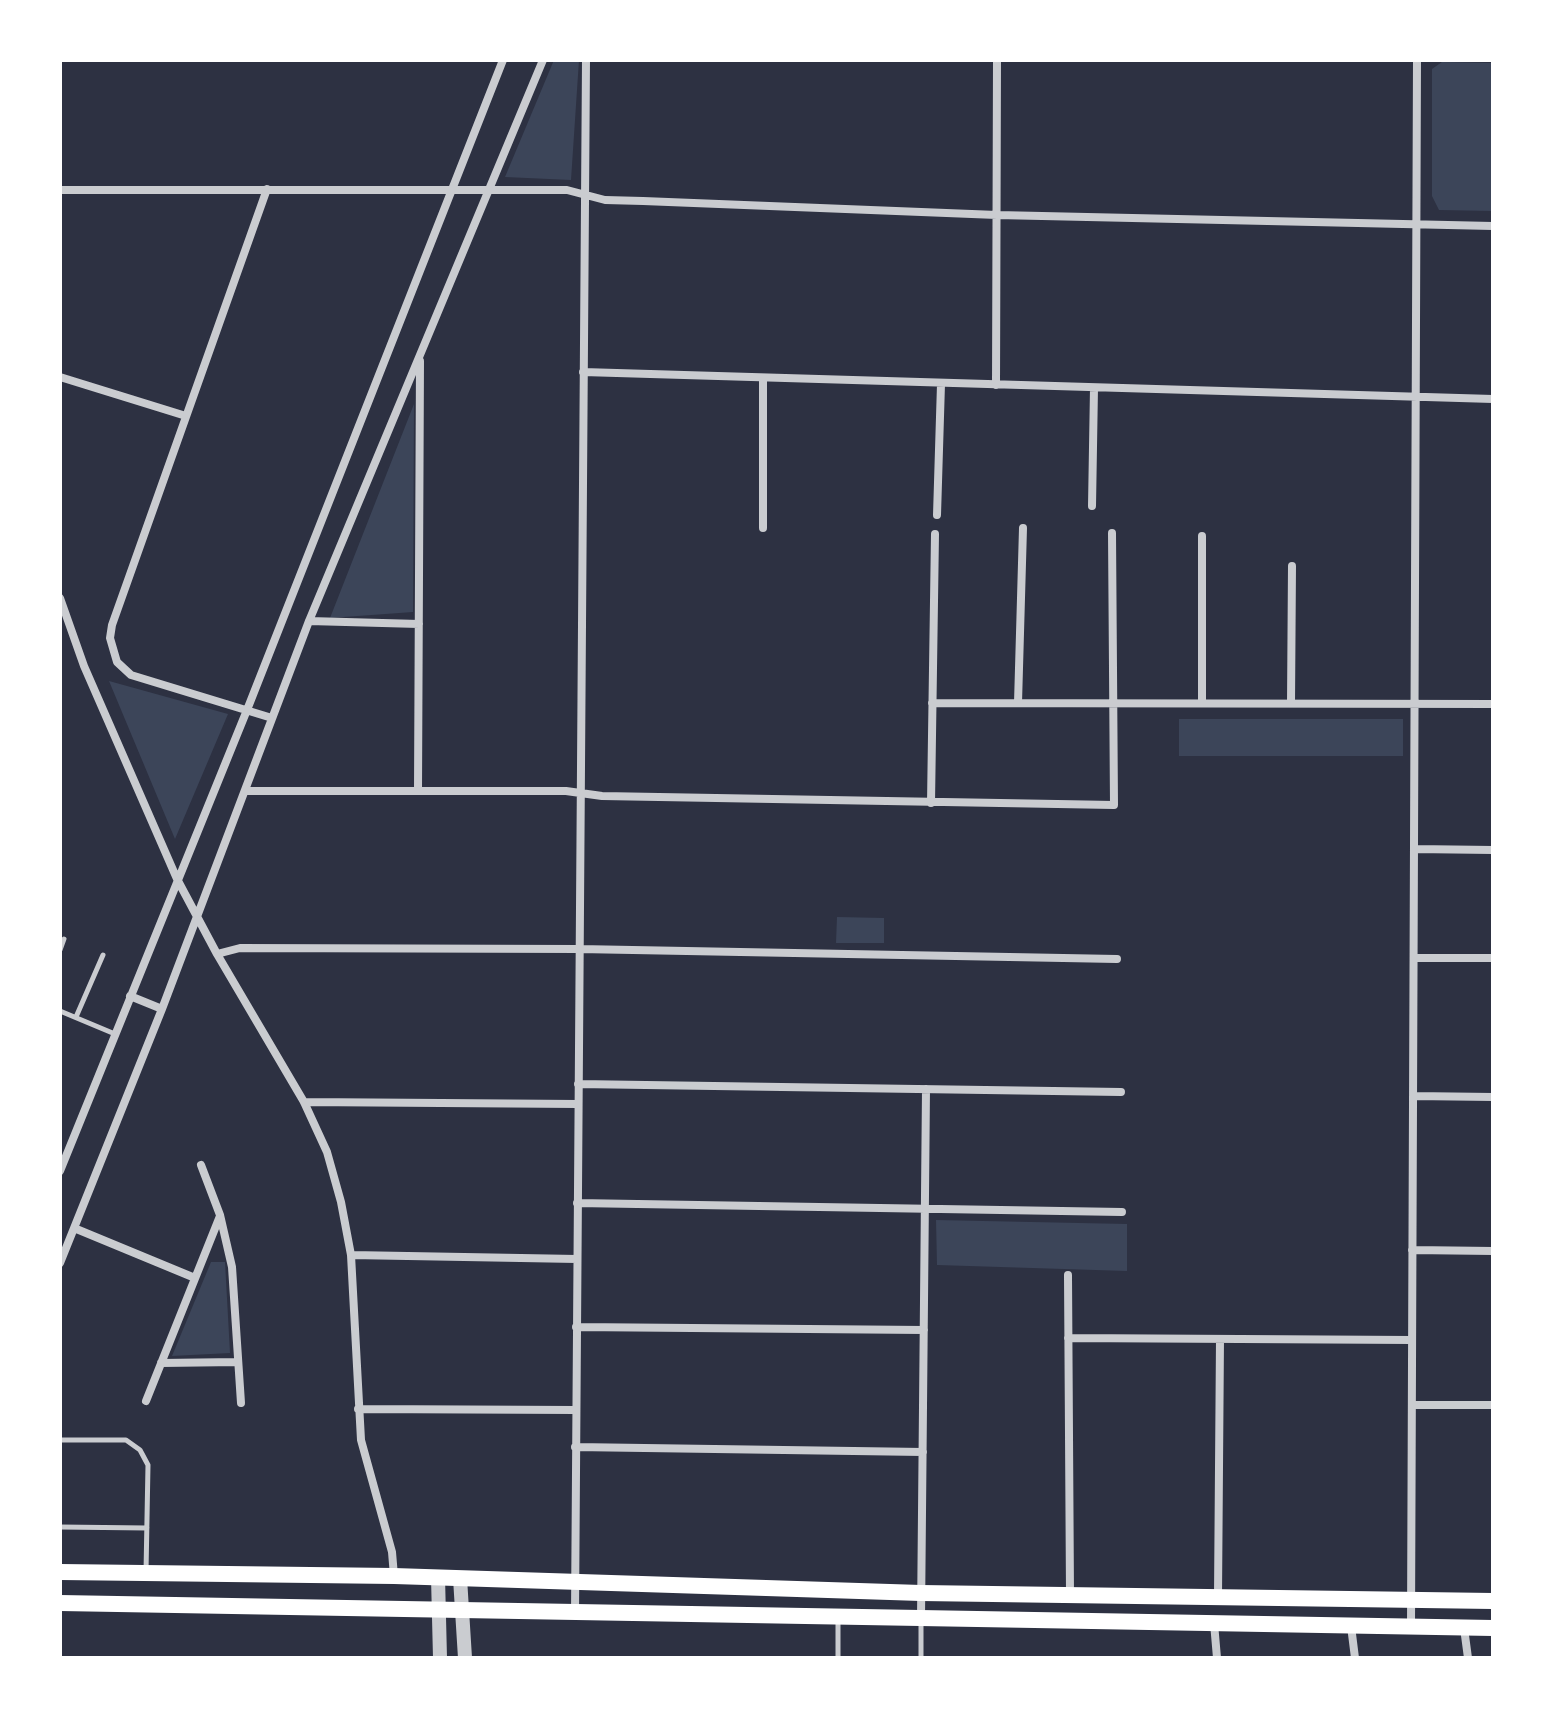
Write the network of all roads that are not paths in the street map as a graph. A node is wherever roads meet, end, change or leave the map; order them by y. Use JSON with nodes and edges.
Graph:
{"nodes":[{"id":1,"x":503,"y":60,"type":"edge"},
{"id":2,"x":543,"y":60,"type":"edge"},
{"id":3,"x":586,"y":60,"type":"edge"},
{"id":4,"x":997,"y":60,"type":"edge"},
{"id":5,"x":1417,"y":60,"type":"edge"},
{"id":6,"x":267,"y":189,"type":"junction"},
{"id":7,"x":452,"y":189,"type":"junction"},
{"id":8,"x":490,"y":189,"type":"junction"},
{"id":9,"x":60,"y":190,"type":"edge"},
{"id":10,"x":584,"y":194,"type":"junction"},
{"id":11,"x":997,"y":215,"type":"junction"},
{"id":12,"x":1417,"y":225,"type":"junction"},
{"id":13,"x":1493,"y":226,"type":"edge"},
{"id":14,"x":420,"y":357,"type":"junction"},
{"id":15,"x":583,"y":372,"type":"junction"},
{"id":16,"x":60,"y":377,"type":"edge"},
{"id":17,"x":763,"y":378,"type":"junction"},
{"id":18,"x":941,"y":384,"type":"junction"},
{"id":19,"x":996,"y":385,"type":"junction"},
{"id":20,"x":1094,"y":388,"type":"junction"},
{"id":21,"x":1416,"y":399,"type":"junction"},
{"id":22,"x":1493,"y":399,"type":"edge"},
{"id":23,"x":186,"y":416,"type":"junction"},
{"id":24,"x":1092,"y":506,"type":"dead end"},
{"id":25,"x":937,"y":515,"type":"dead end"},
{"id":26,"x":763,"y":528,"type":"dead end"},
{"id":27,"x":1023,"y":528,"type":"dead end"},
{"id":28,"x":1112,"y":533,"type":"dead end"},
{"id":29,"x":935,"y":534,"type":"dead end"},
{"id":30,"x":1202,"y":536,"type":"dead end"},
{"id":31,"x":1292,"y":566,"type":"dead end"},
{"id":32,"x":60,"y":598,"type":"edge"},
{"id":33,"x":309,"y":621,"type":"junction"},
{"id":34,"x":419,"y":624,"type":"junction"},
{"id":35,"x":932,"y":703,"type":"junction"},
{"id":36,"x":1018,"y":703,"type":"junction"},
{"id":37,"x":1111,"y":703,"type":"junction"},
{"id":38,"x":1202,"y":703,"type":"junction"},
{"id":39,"x":1291,"y":703,"type":"junction"},
{"id":40,"x":1415,"y":704,"type":"junction"},
{"id":41,"x":1493,"y":704,"type":"edge"},
{"id":42,"x":247,"y":710,"type":"junction"},
{"id":43,"x":272,"y":718,"type":"junction"},
{"id":44,"x":418,"y":790,"type":"junction"},
{"id":45,"x":245,"y":791,"type":"junction"},
{"id":46,"x":580,"y":793,"type":"junction"},
{"id":47,"x":931,"y":803,"type":"junction"},
{"id":48,"x":1414,"y":849,"type":"junction"},
{"id":49,"x":1493,"y":850,"type":"edge"},
{"id":50,"x":177,"y":879,"type":"junction"},
{"id":51,"x":197,"y":917,"type":"junction"},
{"id":52,"x":64,"y":939,"type":"dead end"},
{"id":53,"x":579,"y":949,"type":"junction"},
{"id":54,"x":60,"y":950,"type":"edge"},
{"id":55,"x":217,"y":954,"type":"junction"},
{"id":56,"x":103,"y":955,"type":"dead end"},
{"id":57,"x":1414,"y":958,"type":"junction"},
{"id":58,"x":1493,"y":958,"type":"edge"},
{"id":59,"x":1117,"y":959,"type":"dead end"},
{"id":60,"x":130,"y":996,"type":"junction"},
{"id":61,"x":162,"y":1009,"type":"junction"},
{"id":62,"x":60,"y":1011,"type":"edge"},
{"id":63,"x":76,"y":1017,"type":"junction"},
{"id":64,"x":115,"y":1034,"type":"junction"},
{"id":65,"x":578,"y":1084,"type":"junction"},
{"id":66,"x":926,"y":1089,"type":"junction"},
{"id":67,"x":1121,"y":1092,"type":"dead end"},
{"id":68,"x":1413,"y":1096,"type":"junction"},
{"id":69,"x":1493,"y":1097,"type":"edge"},
{"id":70,"x":304,"y":1102,"type":"junction"},
{"id":71,"x":578,"y":1104,"type":"junction"},
{"id":72,"x":201,"y":1165,"type":"dead end"},
{"id":73,"x":60,"y":1171,"type":"edge"},
{"id":74,"x":577,"y":1203,"type":"junction"},
{"id":75,"x":925,"y":1209,"type":"junction"},
{"id":76,"x":1122,"y":1212,"type":"dead end"},
{"id":77,"x":220,"y":1215,"type":"junction"},
{"id":78,"x":74,"y":1228,"type":"junction"},
{"id":79,"x":1412,"y":1250,"type":"junction"},
{"id":80,"x":1493,"y":1251,"type":"edge"},
{"id":81,"x":351,"y":1255,"type":"junction"},
{"id":82,"x":577,"y":1259,"type":"junction"},
{"id":83,"x":60,"y":1263,"type":"edge"},
{"id":84,"x":1068,"y":1275,"type":"dead end"},
{"id":85,"x":195,"y":1278,"type":"junction"},
{"id":86,"x":576,"y":1327,"type":"junction"},
{"id":87,"x":924,"y":1330,"type":"junction"},
{"id":88,"x":1068,"y":1338,"type":"junction"},
{"id":89,"x":1220,"y":1339,"type":"junction"},
{"id":90,"x":1412,"y":1340,"type":"junction"},
{"id":91,"x":238,"y":1362,"type":"junction"},
{"id":92,"x":161,"y":1363,"type":"junction"},
{"id":93,"x":146,"y":1401,"type":"dead end"},
{"id":94,"x":241,"y":1403,"type":"dead end"},
{"id":95,"x":1412,"y":1405,"type":"junction"},
{"id":96,"x":1493,"y":1405,"type":"edge"},
{"id":97,"x":358,"y":1409,"type":"junction"},
{"id":98,"x":576,"y":1410,"type":"junction"},
{"id":99,"x":60,"y":1440,"type":"edge"},
{"id":100,"x":575,"y":1447,"type":"junction"},
{"id":101,"x":923,"y":1452,"type":"junction"},
{"id":102,"x":60,"y":1527,"type":"edge"},
{"id":103,"x":147,"y":1528,"type":"junction"},
{"id":104,"x":60,"y":1572,"type":"edge"},
{"id":105,"x":146,"y":1572,"type":"junction"},
{"id":106,"x":394,"y":1576,"type":"junction"},
{"id":107,"x":438,"y":1577,"type":"junction"},
{"id":108,"x":460,"y":1578,"type":"junction"},
{"id":109,"x":574,"y":1581,"type":"junction"},
{"id":110,"x":921,"y":1593,"type":"junction"},
{"id":111,"x":1070,"y":1594,"type":"junction"},
{"id":112,"x":1218,"y":1596,"type":"junction"},
{"id":113,"x":1243,"y":1596,"type":"junction"},
{"id":114,"x":1411,"y":1598,"type":"junction"},
{"id":115,"x":1493,"y":1601,"type":"edge"},
{"id":116,"x":60,"y":1603,"type":"edge"},
{"id":117,"x":439,"y":1610,"type":"junction"},
{"id":118,"x":461,"y":1610,"type":"junction"},
{"id":119,"x":575,"y":1612,"type":"junction"},
{"id":120,"x":838,"y":1616,"type":"junction"},
{"id":121,"x":921,"y":1618,"type":"junction"},
{"id":122,"x":1214,"y":1623,"type":"junction"},
{"id":123,"x":1243,"y":1623,"type":"junction"},
{"id":124,"x":1351,"y":1625,"type":"junction"},
{"id":125,"x":1411,"y":1626,"type":"junction"},
{"id":126,"x":1464,"y":1627,"type":"junction"},
{"id":127,"x":1493,"y":1628,"type":"edge"},
{"id":128,"x":440,"y":1658,"type":"edge"},
{"id":129,"x":465,"y":1658,"type":"edge"},
{"id":130,"x":838,"y":1658,"type":"edge"},
{"id":131,"x":921,"y":1658,"type":"edge"},
{"id":132,"x":1217,"y":1658,"type":"edge"},
{"id":133,"x":1355,"y":1658,"type":"edge"},
{"id":134,"x":1468,"y":1658,"type":"edge"}],
"edges":[{"from":1,"to":7,"type":"street"},
{"from":2,"to":8,"type":"street"},
{"from":3,"to":10,"type":"street"},
{"from":4,"to":11,"type":"street"},
{"from":5,"to":12,"type":"street"},
{"from":6,"to":7,"type":"street"},
{"from":6,"to":9,"type":"street"},
{"from":6,"to":23,"type":"street"},
{"from":7,"to":8,"type":"street"},
{"from":7,"to":42,"type":"street"},
{"from":8,"to":10,"type":"street"},
{"from":8,"to":14,"type":"street"},
{"from":10,"to":11,"type":"street"},
{"from":10,"to":15,"type":"street"},
{"from":11,"to":12,"type":"street"},
{"from":11,"to":19,"type":"street"},
{"from":12,"to":13,"type":"street"},
{"from":12,"to":21,"type":"street"},
{"from":14,"to":33,"type":"street"},
{"from":14,"to":34,"type":"street"},
{"from":15,"to":17,"type":"street"},
{"from":15,"to":46,"type":"street"},
{"from":16,"to":23,"type":"street"},
{"from":17,"to":18,"type":"street"},
{"from":17,"to":26,"type":"street"},
{"from":18,"to":19,"type":"street"},
{"from":18,"to":25,"type":"street"},
{"from":19,"to":20,"type":"street"},
{"from":20,"to":21,"type":"street"},
{"from":20,"to":24,"type":"street"},
{"from":21,"to":22,"type":"street"},
{"from":21,"to":40,"type":"street"},
{"from":23,"to":42,"type":"street"},
{"from":27,"to":36,"type":"street"},
{"from":28,"to":37,"type":"street"},
{"from":29,"to":35,"type":"street"},
{"from":30,"to":38,"type":"street"},
{"from":31,"to":39,"type":"street"},
{"from":32,"to":50,"type":"street"},
{"from":33,"to":34,"type":"street"},
{"from":33,"to":43,"type":"street"},
{"from":34,"to":44,"type":"street"},
{"from":35,"to":36,"type":"street"},
{"from":35,"to":47,"type":"street"},
{"from":36,"to":37,"type":"street"},
{"from":37,"to":38,"type":"street"},
{"from":37,"to":47,"type":"street"},
{"from":38,"to":39,"type":"street"},
{"from":39,"to":40,"type":"street"},
{"from":40,"to":41,"type":"street"},
{"from":40,"to":48,"type":"street"},
{"from":42,"to":43,"type":"street"},
{"from":42,"to":50,"type":"street"},
{"from":43,"to":45,"type":"street"},
{"from":44,"to":45,"type":"street"},
{"from":44,"to":46,"type":"street"},
{"from":45,"to":51,"type":"street"},
{"from":46,"to":47,"type":"street"},
{"from":46,"to":53,"type":"street"},
{"from":48,"to":49,"type":"street"},
{"from":48,"to":57,"type":"street"},
{"from":50,"to":51,"type":"street"},
{"from":50,"to":60,"type":"street"},
{"from":51,"to":55,"type":"street"},
{"from":51,"to":61,"type":"street"},
{"from":52,"to":54,"type":"lane"},
{"from":53,"to":55,"type":"street"},
{"from":53,"to":59,"type":"street"},
{"from":53,"to":65,"type":"street"},
{"from":55,"to":70,"type":"street"},
{"from":56,"to":63,"type":"lane"},
{"from":57,"to":58,"type":"street"},
{"from":57,"to":68,"type":"street"},
{"from":60,"to":61,"type":"street"},
{"from":60,"to":64,"type":"street"},
{"from":61,"to":78,"type":"street"},
{"from":62,"to":63,"type":"lane"},
{"from":63,"to":64,"type":"lane"},
{"from":64,"to":73,"type":"street"},
{"from":65,"to":66,"type":"street"},
{"from":65,"to":71,"type":"street"},
{"from":66,"to":67,"type":"street"},
{"from":66,"to":75,"type":"street"},
{"from":68,"to":69,"type":"street"},
{"from":68,"to":79,"type":"street"},
{"from":70,"to":71,"type":"street"},
{"from":70,"to":81,"type":"street"},
{"from":71,"to":74,"type":"street"},
{"from":72,"to":77,"type":"street"},
{"from":74,"to":75,"type":"street"},
{"from":74,"to":82,"type":"street"},
{"from":75,"to":76,"type":"street"},
{"from":75,"to":87,"type":"street"},
{"from":77,"to":85,"type":"street"},
{"from":77,"to":91,"type":"street"},
{"from":78,"to":83,"type":"street"},
{"from":78,"to":85,"type":"street"},
{"from":79,"to":80,"type":"street"},
{"from":79,"to":90,"type":"street"},
{"from":81,"to":82,"type":"street"},
{"from":81,"to":97,"type":"street"},
{"from":82,"to":86,"type":"street"},
{"from":84,"to":88,"type":"street"},
{"from":85,"to":92,"type":"street"},
{"from":86,"to":87,"type":"street"},
{"from":86,"to":98,"type":"street"},
{"from":87,"to":101,"type":"street"},
{"from":88,"to":89,"type":"street"},
{"from":88,"to":111,"type":"street"},
{"from":89,"to":90,"type":"street"},
{"from":89,"to":112,"type":"street"},
{"from":90,"to":95,"type":"street"},
{"from":91,"to":92,"type":"street"},
{"from":91,"to":94,"type":"street"},
{"from":92,"to":93,"type":"street"},
{"from":95,"to":96,"type":"street"},
{"from":95,"to":114,"type":"street"},
{"from":97,"to":98,"type":"street"},
{"from":97,"to":106,"type":"street"},
{"from":98,"to":100,"type":"street"},
{"from":99,"to":103,"type":"lane"},
{"from":100,"to":101,"type":"street"},
{"from":100,"to":109,"type":"street"},
{"from":101,"to":110,"type":"street"},
{"from":102,"to":103,"type":"lane"},
{"from":103,"to":105,"type":"lane"},
{"from":104,"to":105,"type":"main road"},
{"from":105,"to":106,"type":"main road"},
{"from":106,"to":107,"type":"main road"},
{"from":107,"to":108,"type":"main road"},
{"from":107,"to":117,"type":"street"},
{"from":108,"to":109,"type":"main road"},
{"from":108,"to":118,"type":"street"},
{"from":109,"to":110,"type":"main road"},
{"from":109,"to":119,"type":"street"},
{"from":110,"to":111,"type":"main road"},
{"from":110,"to":121,"type":"street"},
{"from":111,"to":112,"type":"main road"},
{"from":112,"to":113,"type":"main road"},
{"from":113,"to":114,"type":"main road"},
{"from":113,"to":123,"type":"main road"},
{"from":114,"to":115,"type":"main road"},
{"from":114,"to":125,"type":"street"},
{"from":116,"to":117,"type":"main road"},
{"from":117,"to":118,"type":"main road"},
{"from":117,"to":128,"type":"street"},
{"from":118,"to":119,"type":"main road"},
{"from":118,"to":129,"type":"street"},
{"from":119,"to":120,"type":"main road"},
{"from":120,"to":121,"type":"main road"},
{"from":120,"to":130,"type":"lane"},
{"from":121,"to":122,"type":"main road"},
{"from":121,"to":131,"type":"lane"},
{"from":122,"to":123,"type":"main road"},
{"from":122,"to":132,"type":"street"},
{"from":123,"to":124,"type":"main road"},
{"from":124,"to":125,"type":"main road"},
{"from":124,"to":133,"type":"street"},
{"from":125,"to":126,"type":"main road"},
{"from":126,"to":127,"type":"main road"},
{"from":126,"to":134,"type":"street"}]}
